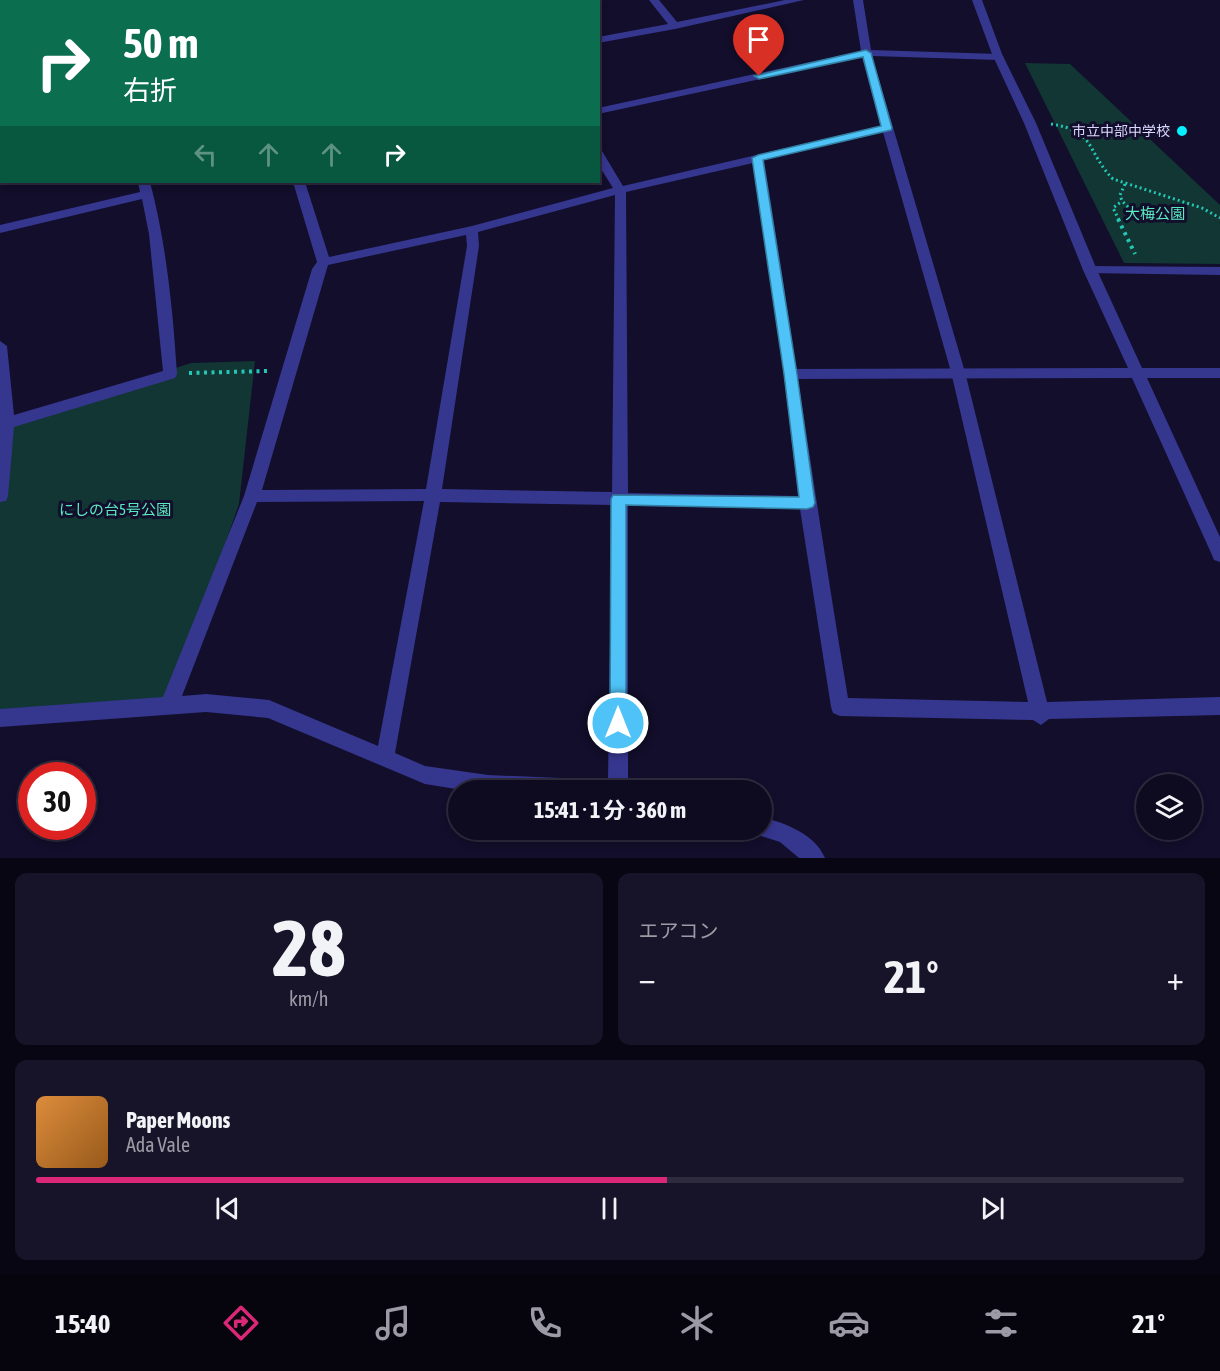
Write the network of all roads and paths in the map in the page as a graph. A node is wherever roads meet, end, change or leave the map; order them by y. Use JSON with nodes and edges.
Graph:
{"nodes":[{"id":1,"x":654,"y":0,"type":"edge"},
{"id":2,"x":745,"y":0,"type":"edge"},
{"id":3,"x":799,"y":0,"type":"edge"},
{"id":4,"x":858,"y":0,"type":"edge"},
{"id":5,"x":977,"y":0,"type":"edge"},
{"id":6,"x":754,"y":9,"type":"junction"},
{"id":7,"x":675,"y":26,"type":"junction"},
{"id":8,"x":600,"y":40,"type":"edge"},
{"id":9,"x":866,"y":53,"type":"junction"},
{"id":10,"x":999,"y":57,"type":"junction"},
{"id":11,"x":600,"y":111,"type":"edge"},
{"id":12,"x":1030,"y":123,"type":"junction"},
{"id":13,"x":887,"y":128,"type":"junction"},
{"id":14,"x":600,"y":156,"type":"edge"},
{"id":15,"x":758,"y":158,"type":"junction"},
{"id":16,"x":299,"y":183,"type":"edge"},
{"id":17,"x":1125,"y":184,"type":"junction"},
{"id":18,"x":146,"y":188,"type":"edge"},
{"id":19,"x":620,"y":190,"type":"junction"},
{"id":20,"x":1122,"y":201,"type":"junction"},
{"id":21,"x":1136,"y":215,"type":"dead end"},
{"id":22,"x":1220,"y":218,"type":"edge"},
{"id":23,"x":0,"y":229,"type":"edge"},
{"id":24,"x":472,"y":230,"type":"junction"},
{"id":25,"x":1143,"y":258,"type":"dead end"},
{"id":26,"x":324,"y":262,"type":"junction"},
{"id":27,"x":1090,"y":270,"type":"junction"},
{"id":28,"x":1220,"y":271,"type":"edge"},
{"id":29,"x":0,"y":346,"type":"edge"},
{"id":30,"x":290,"y":371,"type":"junction"},
{"id":31,"x":958,"y":372,"type":"junction"},
{"id":32,"x":1135,"y":372,"type":"junction"},
{"id":33,"x":1220,"y":373,"type":"edge"},
{"id":34,"x":170,"y":374,"type":"junction"},
{"id":35,"x":791,"y":374,"type":"junction"},
{"id":36,"x":7,"y":423,"type":"junction"},
{"id":37,"x":0,"y":495,"type":"edge"},
{"id":38,"x":433,"y":495,"type":"junction"},
{"id":39,"x":252,"y":496,"type":"junction"},
{"id":40,"x":618,"y":499,"type":"junction"},
{"id":41,"x":807,"y":503,"type":"junction"},
{"id":42,"x":1220,"y":555,"type":"edge"},
{"id":43,"x":169,"y":705,"type":"junction"},
{"id":44,"x":1220,"y":706,"type":"edge"},
{"id":45,"x":1041,"y":714,"type":"junction"},
{"id":46,"x":0,"y":718,"type":"edge"},
{"id":47,"x":385,"y":758,"type":"junction"},
{"id":48,"x":457,"y":780,"type":"edge"},
{"id":49,"x":617,"y":780,"type":"edge"},
{"id":50,"x":772,"y":830,"type":"edge"},
{"id":51,"x":815,"y":858,"type":"edge"}],
"edges":[{"from":1,"to":7,"type":"street"},
{"from":2,"to":6,"type":"street"},
{"from":3,"to":6,"type":"street"},
{"from":4,"to":9,"type":"street"},
{"from":5,"to":10,"type":"street"},
{"from":6,"to":7,"type":"street"},
{"from":7,"to":8,"type":"street"},
{"from":9,"to":10,"type":"street"},
{"from":9,"to":11,"type":"street"},
{"from":9,"to":13,"type":"street"},
{"from":10,"to":12,"type":"street"},
{"from":12,"to":17,"type":"path"},
{"from":12,"to":27,"type":"street"},
{"from":13,"to":15,"type":"street"},
{"from":13,"to":31,"type":"street"},
{"from":14,"to":19,"type":"street"},
{"from":15,"to":19,"type":"street"},
{"from":15,"to":35,"type":"street"},
{"from":16,"to":26,"type":"street"},
{"from":17,"to":20,"type":"path"},
{"from":17,"to":22,"type":"path"},
{"from":18,"to":23,"type":"street"},
{"from":18,"to":34,"type":"street"},
{"from":19,"to":24,"type":"street"},
{"from":19,"to":40,"type":"street"},
{"from":20,"to":21,"type":"path"},
{"from":20,"to":25,"type":"path"},
{"from":24,"to":26,"type":"street"},
{"from":24,"to":38,"type":"street"},
{"from":26,"to":30,"type":"street"},
{"from":27,"to":28,"type":"street"},
{"from":27,"to":32,"type":"street"},
{"from":29,"to":36,"type":"street"},
{"from":30,"to":34,"type":"path"},
{"from":30,"to":39,"type":"street"},
{"from":31,"to":32,"type":"street"},
{"from":31,"to":35,"type":"street"},
{"from":31,"to":45,"type":"street"},
{"from":32,"to":33,"type":"street"},
{"from":32,"to":42,"type":"street"},
{"from":34,"to":36,"type":"street"},
{"from":35,"to":41,"type":"street"},
{"from":36,"to":37,"type":"street"},
{"from":38,"to":39,"type":"street"},
{"from":38,"to":40,"type":"street"},
{"from":38,"to":47,"type":"street"},
{"from":39,"to":43,"type":"street"},
{"from":40,"to":41,"type":"street"},
{"from":40,"to":49,"type":"street"},
{"from":41,"to":45,"type":"street"},
{"from":43,"to":46,"type":"street"},
{"from":43,"to":47,"type":"street"},
{"from":44,"to":45,"type":"street"},
{"from":47,"to":48,"type":"street"},
{"from":50,"to":51,"type":"street"}]}
